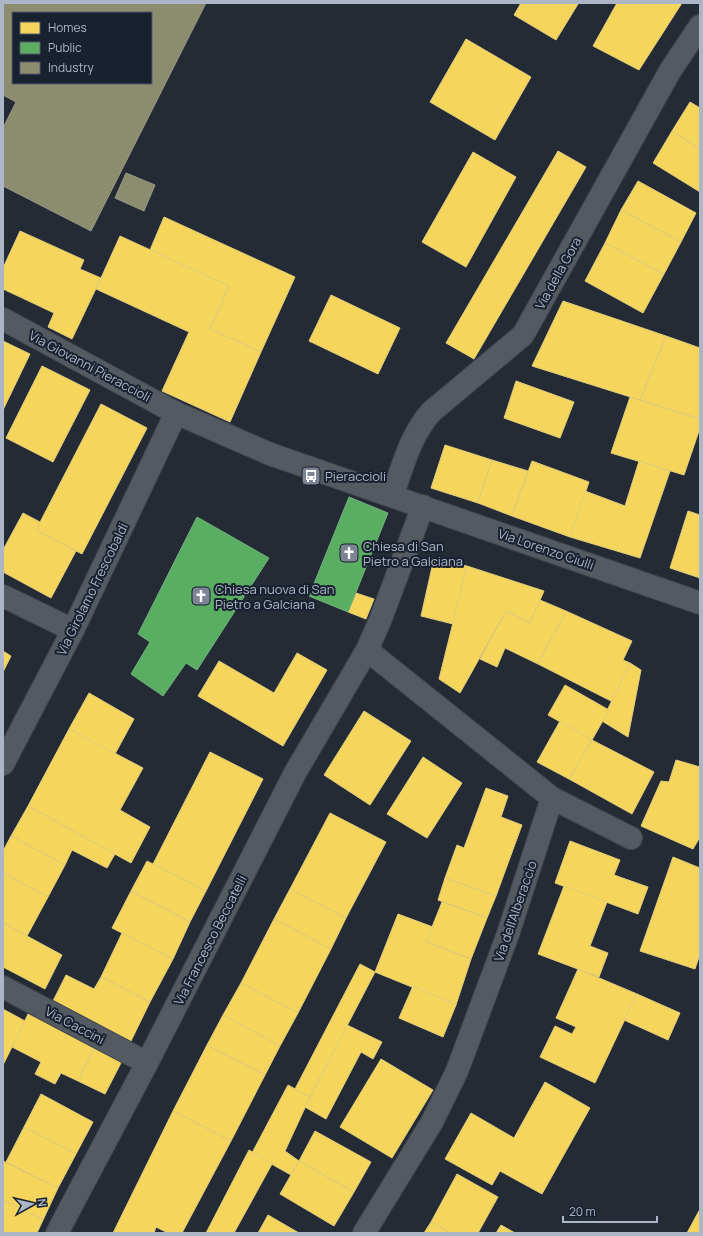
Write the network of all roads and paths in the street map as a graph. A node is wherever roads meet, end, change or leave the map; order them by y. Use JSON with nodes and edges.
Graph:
{"nodes":[{"id":1,"x":700,"y":26,"type":"edge"},
{"id":2,"x":3,"y":319,"type":"edge"},
{"id":3,"x":176,"y":413,"type":"junction"},
{"id":4,"x":392,"y":496,"type":"junction"},
{"id":5,"x":422,"y":506,"type":"junction"},
{"id":6,"x":3,"y":596,"type":"edge"},
{"id":7,"x":700,"y":603,"type":"edge"},
{"id":8,"x":73,"y":630,"type":"junction"},
{"id":9,"x":367,"y":650,"type":"junction"},
{"id":10,"x":3,"y":764,"type":"edge"},
{"id":11,"x":552,"y":798,"type":"junction"},
{"id":12,"x":632,"y":838,"type":"dead end"},
{"id":13,"x":3,"y":987,"type":"edge"},
{"id":14,"x":147,"y":1063,"type":"junction"},
{"id":15,"x":58,"y":1233,"type":"edge"},
{"id":16,"x":364,"y":1233,"type":"edge"}],
"edges":[{"from":1,"to":4,"type":"street","name":"Via della Gora"},
{"from":2,"to":3,"type":"street","name":"Via Giovanni Pieraccioli"},
{"from":3,"to":4,"type":"street","name":"Via Giovanni Pieraccioli"},
{"from":3,"to":8,"type":"street","name":"Via Girolamo Frescobaldi"},
{"from":4,"to":5,"type":"street","name":"Via Lorenzo Ciulli"},
{"from":5,"to":7,"type":"street","name":"Via Lorenzo Ciulli"},
{"from":5,"to":9,"type":"street","name":"Via Francesco Beccatelli"},
{"from":6,"to":8,"type":"street"},
{"from":8,"to":10,"type":"street","name":"Via Girolamo Frescobaldi"},
{"from":9,"to":11,"type":"street"},
{"from":9,"to":14,"type":"street","name":"Via Francesco Beccatelli"},
{"from":11,"to":12,"type":"street"},
{"from":11,"to":16,"type":"street","name":"Via dell'Alberaccio"},
{"from":13,"to":14,"type":"street","name":"Via Caccini"},
{"from":14,"to":15,"type":"street","name":"Via Francesco Beccatelli"}]}
